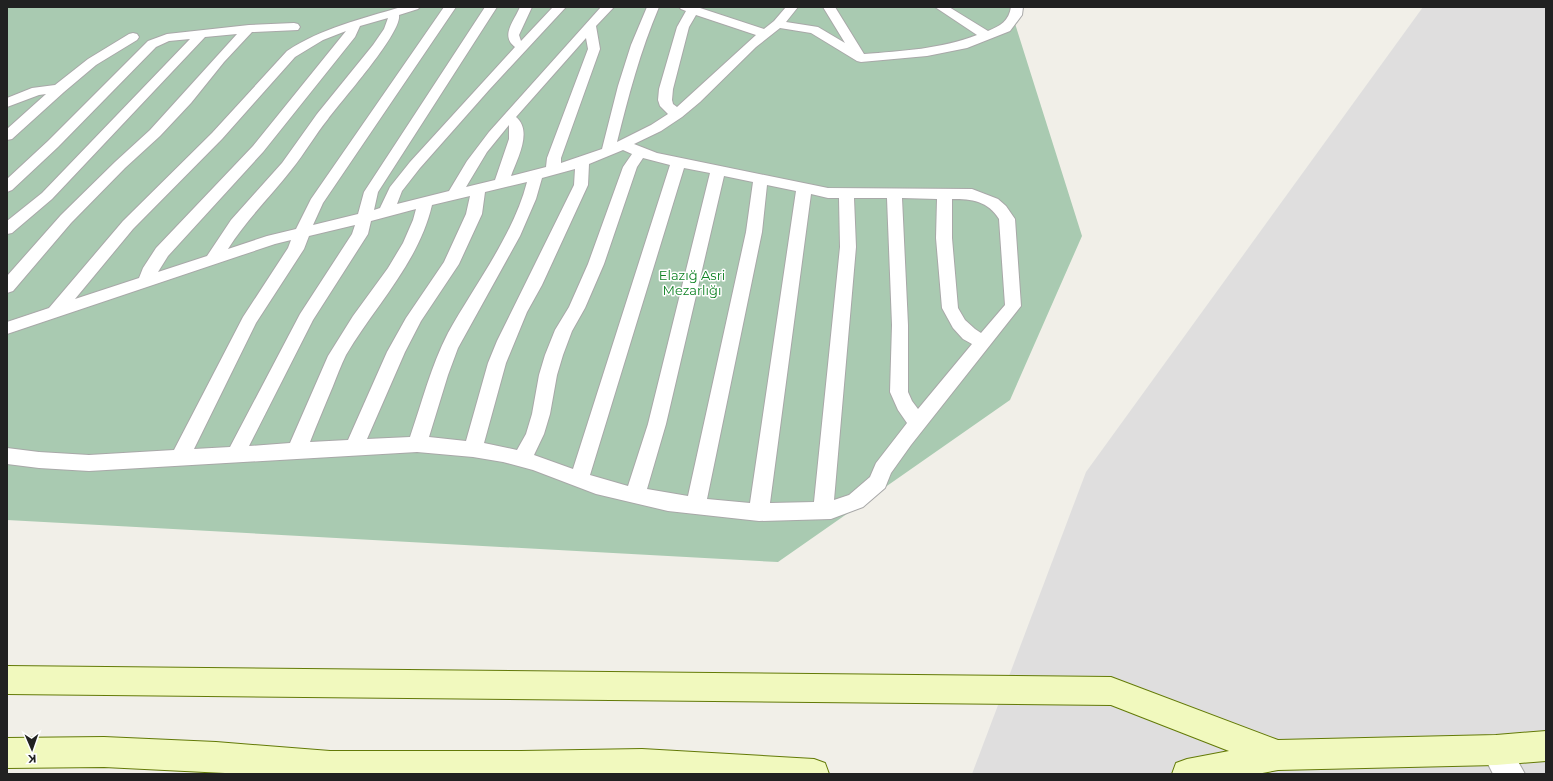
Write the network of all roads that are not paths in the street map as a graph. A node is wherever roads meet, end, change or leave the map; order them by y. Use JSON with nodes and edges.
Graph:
{"nodes":[{"id":1,"x":414,"y":7,"type":"edge"},
{"id":2,"x":450,"y":7,"type":"edge"},
{"id":3,"x":491,"y":7,"type":"edge"},
{"id":4,"x":526,"y":7,"type":"edge"},
{"id":5,"x":560,"y":7,"type":"edge"},
{"id":6,"x":608,"y":7,"type":"edge"},
{"id":7,"x":653,"y":7,"type":"edge"},
{"id":8,"x":792,"y":7,"type":"edge"},
{"id":9,"x":829,"y":7,"type":"edge"},
{"id":10,"x":941,"y":7,"type":"edge"},
{"id":11,"x":1016,"y":7,"type":"edge"},
{"id":12,"x":689,"y":8,"type":"edge"},
{"id":13,"x":393,"y":13,"type":"junction"},
{"id":14,"x":778,"y":24,"type":"junction"},
{"id":15,"x":356,"y":25,"type":"junction"},
{"id":16,"x":590,"y":26,"type":"junction"},
{"id":17,"x":294,"y":28,"type":"dead end"},
{"id":18,"x":249,"y":29,"type":"junction"},
{"id":19,"x":201,"y":34,"type":"junction"},
{"id":20,"x":766,"y":34,"type":"junction"},
{"id":21,"x":987,"y":36,"type":"junction"},
{"id":22,"x":133,"y":37,"type":"dead end"},
{"id":23,"x":522,"y":47,"type":"junction"},
{"id":24,"x":861,"y":58,"type":"junction"},
{"id":25,"x":59,"y":88,"type":"junction"},
{"id":26,"x":7,"y":103,"type":"edge"},
{"id":27,"x":677,"y":114,"type":"junction"},
{"id":28,"x":509,"y":118,"type":"junction"},
{"id":29,"x":7,"y":136,"type":"edge"},
{"id":30,"x":616,"y":149,"type":"junction"},
{"id":31,"x":640,"y":152,"type":"junction"},
{"id":32,"x":582,"y":162,"type":"junction"},
{"id":33,"x":678,"y":163,"type":"junction"},
{"id":34,"x":553,"y":170,"type":"junction"},
{"id":35,"x":718,"y":171,"type":"junction"},
{"id":36,"x":535,"y":175,"type":"junction"},
{"id":37,"x":761,"y":179,"type":"junction"},
{"id":38,"x":501,"y":184,"type":"junction"},
{"id":39,"x":7,"y":187,"type":"edge"},
{"id":40,"x":804,"y":188,"type":"junction"},
{"id":41,"x":478,"y":190,"type":"junction"},
{"id":42,"x":846,"y":193,"type":"junction"},
{"id":43,"x":894,"y":193,"type":"junction"},
{"id":44,"x":945,"y":194,"type":"junction"},
{"id":45,"x":454,"y":196,"type":"junction"},
{"id":46,"x":425,"y":202,"type":"junction"},
{"id":47,"x":386,"y":212,"type":"junction"},
{"id":48,"x":364,"y":217,"type":"junction"},
{"id":49,"x":7,"y":229,"type":"edge"},
{"id":50,"x":302,"y":233,"type":"junction"},
{"id":51,"x":213,"y":259,"type":"junction"},
{"id":52,"x":146,"y":282,"type":"junction"},
{"id":53,"x":7,"y":287,"type":"edge"},
{"id":54,"x":55,"y":312,"type":"junction"},
{"id":55,"x":7,"y":328,"type":"edge"},
{"id":56,"x":984,"y":342,"type":"junction"},
{"id":57,"x":918,"y":423,"type":"junction"},
{"id":58,"x":417,"y":444,"type":"junction"},
{"id":59,"x":354,"y":448,"type":"junction"},
{"id":60,"x":473,"y":449,"type":"junction"},
{"id":61,"x":296,"y":452,"type":"junction"},
{"id":62,"x":235,"y":455,"type":"junction"},
{"id":63,"x":7,"y":456,"type":"edge"},
{"id":64,"x":180,"y":458,"type":"junction"},
{"id":65,"x":522,"y":460,"type":"junction"},
{"id":66,"x":579,"y":480,"type":"junction"},
{"id":67,"x":635,"y":495,"type":"junction"},
{"id":68,"x":696,"y":506,"type":"junction"},
{"id":69,"x":823,"y":510,"type":"junction"},
{"id":70,"x":759,"y":512,"type":"junction"},
{"id":71,"x":7,"y":680,"type":"edge"},
{"id":72,"x":1546,"y":746,"type":"edge"},
{"id":73,"x":1496,"y":750,"type":"junction"},
{"id":74,"x":7,"y":753,"type":"edge"},
{"id":75,"x":1278,"y":755,"type":"junction"},
{"id":76,"x":814,"y":774,"type":"edge"},
{"id":77,"x":1187,"y":774,"type":"edge"},
{"id":78,"x":1510,"y":774,"type":"edge"}],
"edges":[{"from":1,"to":13,"type":"lane"},
{"from":2,"to":50,"type":"lane"},
{"from":3,"to":48,"type":"lane"},
{"from":4,"to":23,"type":"lane"},
{"from":5,"to":23,"type":"lane"},
{"from":6,"to":16,"type":"lane"},
{"from":7,"to":30,"type":"lane"},
{"from":8,"to":14,"type":"lane"},
{"from":9,"to":24,"type":"lane"},
{"from":10,"to":21,"type":"lane"},
{"from":11,"to":21,"type":"lane"},
{"from":12,"to":20,"type":"lane"},
{"from":12,"to":27,"type":"lane"},
{"from":13,"to":15,"type":"lane"},
{"from":13,"to":51,"type":"lane"},
{"from":14,"to":20,"type":"lane"},
{"from":14,"to":24,"type":"lane"},
{"from":15,"to":52,"type":"lane"},
{"from":15,"to":54,"type":"lane"},
{"from":16,"to":28,"type":"lane"},
{"from":16,"to":34,"type":"lane"},
{"from":17,"to":18,"type":"lane"},
{"from":18,"to":19,"type":"lane"},
{"from":18,"to":53,"type":"lane"},
{"from":19,"to":39,"type":"lane"},
{"from":19,"to":49,"type":"lane"},
{"from":20,"to":27,"type":"lane"},
{"from":21,"to":24,"type":"lane"},
{"from":22,"to":25,"type":"lane"},
{"from":23,"to":47,"type":"lane"},
{"from":25,"to":26,"type":"lane"},
{"from":25,"to":29,"type":"lane"},
{"from":27,"to":30,"type":"lane"},
{"from":28,"to":38,"type":"lane"},
{"from":28,"to":45,"type":"lane"},
{"from":30,"to":31,"type":"lane"},
{"from":30,"to":32,"type":"lane"},
{"from":31,"to":33,"type":"lane"},
{"from":31,"to":65,"type":"lane"},
{"from":32,"to":34,"type":"lane"},
{"from":32,"to":60,"type":"lane"},
{"from":33,"to":35,"type":"lane"},
{"from":33,"to":66,"type":"lane"},
{"from":34,"to":36,"type":"lane"},
{"from":35,"to":37,"type":"lane"},
{"from":35,"to":67,"type":"lane"},
{"from":36,"to":38,"type":"lane"},
{"from":36,"to":58,"type":"lane"},
{"from":37,"to":40,"type":"lane"},
{"from":37,"to":68,"type":"lane"},
{"from":38,"to":41,"type":"lane"},
{"from":40,"to":42,"type":"lane"},
{"from":40,"to":70,"type":"lane"},
{"from":41,"to":45,"type":"lane"},
{"from":41,"to":59,"type":"lane"},
{"from":42,"to":43,"type":"lane"},
{"from":42,"to":69,"type":"lane"},
{"from":43,"to":44,"type":"lane"},
{"from":43,"to":57,"type":"lane"},
{"from":44,"to":56,"type":"lane"},
{"from":44,"to":56,"type":"lane"},
{"from":45,"to":46,"type":"lane"},
{"from":46,"to":47,"type":"lane"},
{"from":46,"to":61,"type":"lane"},
{"from":47,"to":48,"type":"lane"},
{"from":48,"to":50,"type":"lane"},
{"from":48,"to":62,"type":"lane"},
{"from":50,"to":51,"type":"lane"},
{"from":50,"to":64,"type":"lane"},
{"from":51,"to":52,"type":"lane"},
{"from":52,"to":54,"type":"lane"},
{"from":54,"to":55,"type":"lane"},
{"from":56,"to":57,"type":"lane"},
{"from":57,"to":69,"type":"lane"},
{"from":58,"to":59,"type":"lane"},
{"from":58,"to":60,"type":"lane"},
{"from":59,"to":61,"type":"lane"},
{"from":60,"to":65,"type":"lane"},
{"from":61,"to":62,"type":"lane"},
{"from":62,"to":64,"type":"lane"},
{"from":63,"to":64,"type":"lane"},
{"from":65,"to":66,"type":"lane"},
{"from":66,"to":67,"type":"lane"},
{"from":67,"to":68,"type":"lane"},
{"from":68,"to":70,"type":"lane"},
{"from":69,"to":70,"type":"lane"},
{"from":71,"to":75,"type":"street"},
{"from":72,"to":73,"type":"street"},
{"from":73,"to":75,"type":"street"},
{"from":73,"to":78,"type":"street"},
{"from":74,"to":76,"type":"street"},
{"from":75,"to":77,"type":"street"}]}
